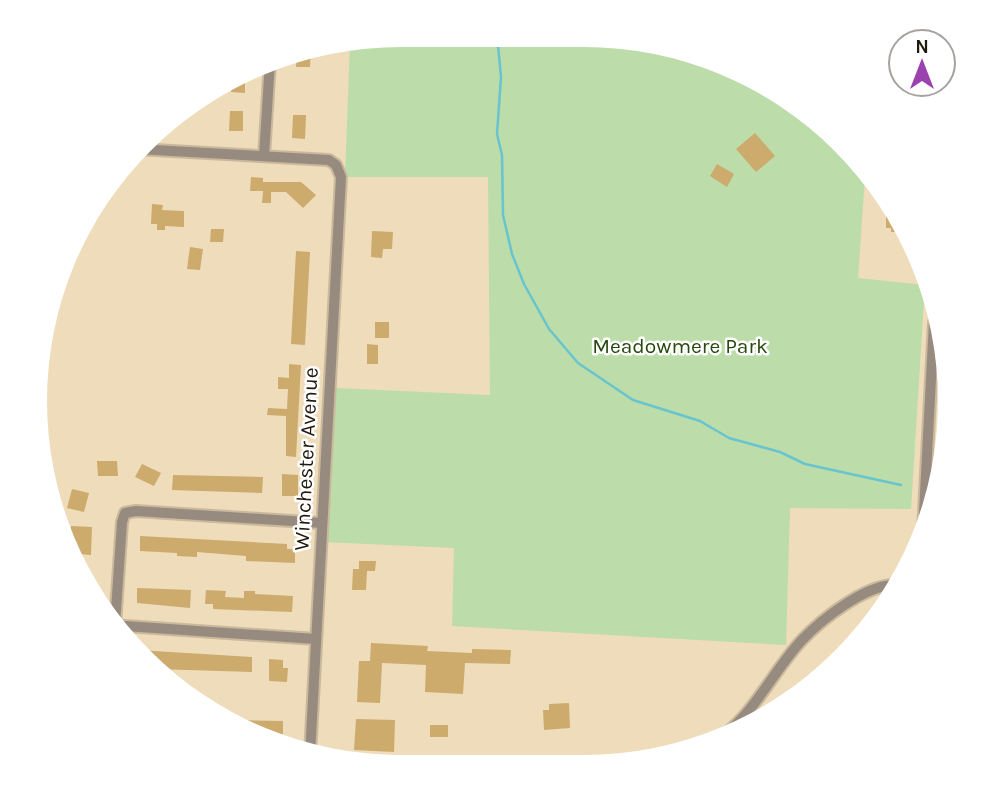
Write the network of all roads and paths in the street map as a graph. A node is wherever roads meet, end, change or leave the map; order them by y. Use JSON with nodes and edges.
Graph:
{"nodes":[{"id":1,"x":269,"y":73,"type":"edge"},
{"id":2,"x":152,"y":150,"type":"edge"},
{"id":3,"x":264,"y":156,"type":"junction"},
{"id":4,"x":933,"y":343,"type":"edge"},
{"id":5,"x":925,"y":497,"type":"edge"},
{"id":6,"x":322,"y":523,"type":"junction"},
{"id":7,"x":885,"y":587,"type":"edge"},
{"id":8,"x":114,"y":608,"type":"edge"},
{"id":9,"x":128,"y":626,"type":"edge"},
{"id":10,"x":316,"y":639,"type":"junction"},
{"id":11,"x":742,"y":717,"type":"edge"},
{"id":12,"x":311,"y":743,"type":"edge"}],
"edges":[{"from":1,"to":3,"type":"street"},
{"from":2,"to":3,"type":"street"},
{"from":3,"to":6,"type":"street","name":"Winchester Avenue"},
{"from":4,"to":5,"type":"street"},
{"from":6,"to":8,"type":"street"},
{"from":6,"to":10,"type":"street","name":"Winchester Avenue"},
{"from":7,"to":11,"type":"street"},
{"from":9,"to":10,"type":"street"},
{"from":10,"to":12,"type":"street","name":"Winchester Avenue"}]}
